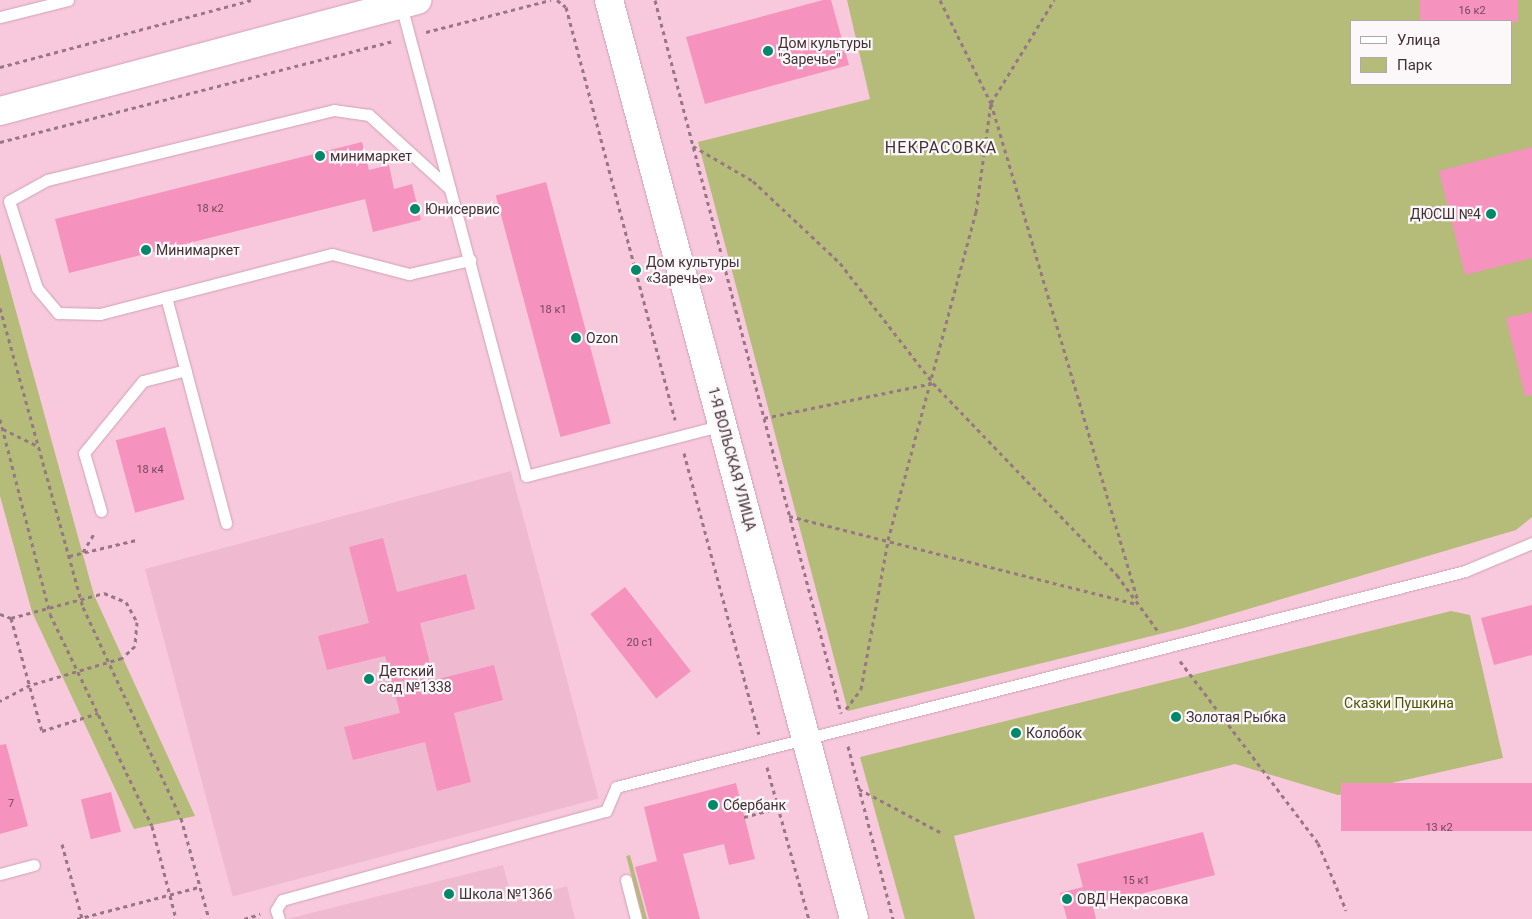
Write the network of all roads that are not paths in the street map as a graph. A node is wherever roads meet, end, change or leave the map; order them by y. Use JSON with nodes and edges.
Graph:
{"nodes":[{"id":1,"x":68,"y":0,"type":"edge"},
{"id":2,"x":608,"y":0,"type":"edge"},
{"id":3,"x":410,"y":2,"type":"edge"},
{"id":4,"x":0,"y":17,"type":"edge"},
{"id":5,"x":0,"y":111,"type":"edge"},
{"id":6,"x":450,"y":190,"type":"junction"},
{"id":7,"x":470,"y":260,"type":"junction"},
{"id":8,"x":166,"y":297,"type":"junction"},
{"id":9,"x":186,"y":370,"type":"junction"},
{"id":10,"x":723,"y":425,"type":"junction"},
{"id":11,"x":102,"y":511,"type":"dead end"},
{"id":12,"x":226,"y":523,"type":"dead end"},
{"id":13,"x":1532,"y":543,"type":"edge"},
{"id":14,"x":806,"y":741,"type":"junction"},
{"id":15,"x":34,"y":865,"type":"dead end"},
{"id":16,"x":0,"y":874,"type":"edge"},
{"id":17,"x":626,"y":880,"type":"dead end"},
{"id":18,"x":279,"y":919,"type":"edge"},
{"id":19,"x":636,"y":919,"type":"edge"},
{"id":20,"x":854,"y":919,"type":"edge"}],
"edges":[{"from":1,"to":4,"type":"lane"},
{"from":2,"to":10,"type":"street","name":"1-Я ВОЛЬСКАЯ УЛИЦА"},
{"from":3,"to":5,"type":"street"},
{"from":3,"to":6,"type":"lane"},
{"from":6,"to":7,"type":"lane"},
{"from":6,"to":8,"type":"lane"},
{"from":7,"to":8,"type":"lane"},
{"from":7,"to":10,"type":"lane"},
{"from":8,"to":9,"type":"lane"},
{"from":9,"to":11,"type":"lane"},
{"from":9,"to":12,"type":"lane"},
{"from":10,"to":14,"type":"street","name":"1-Я ВОЛЬСКАЯ УЛИЦА"},
{"from":13,"to":14,"type":"lane"},
{"from":14,"to":18,"type":"lane"},
{"from":14,"to":20,"type":"street","name":"1-Я ВОЛЬСКАЯ УЛИЦА"},
{"from":15,"to":16,"type":"lane"},
{"from":17,"to":19,"type":"lane"}]}
